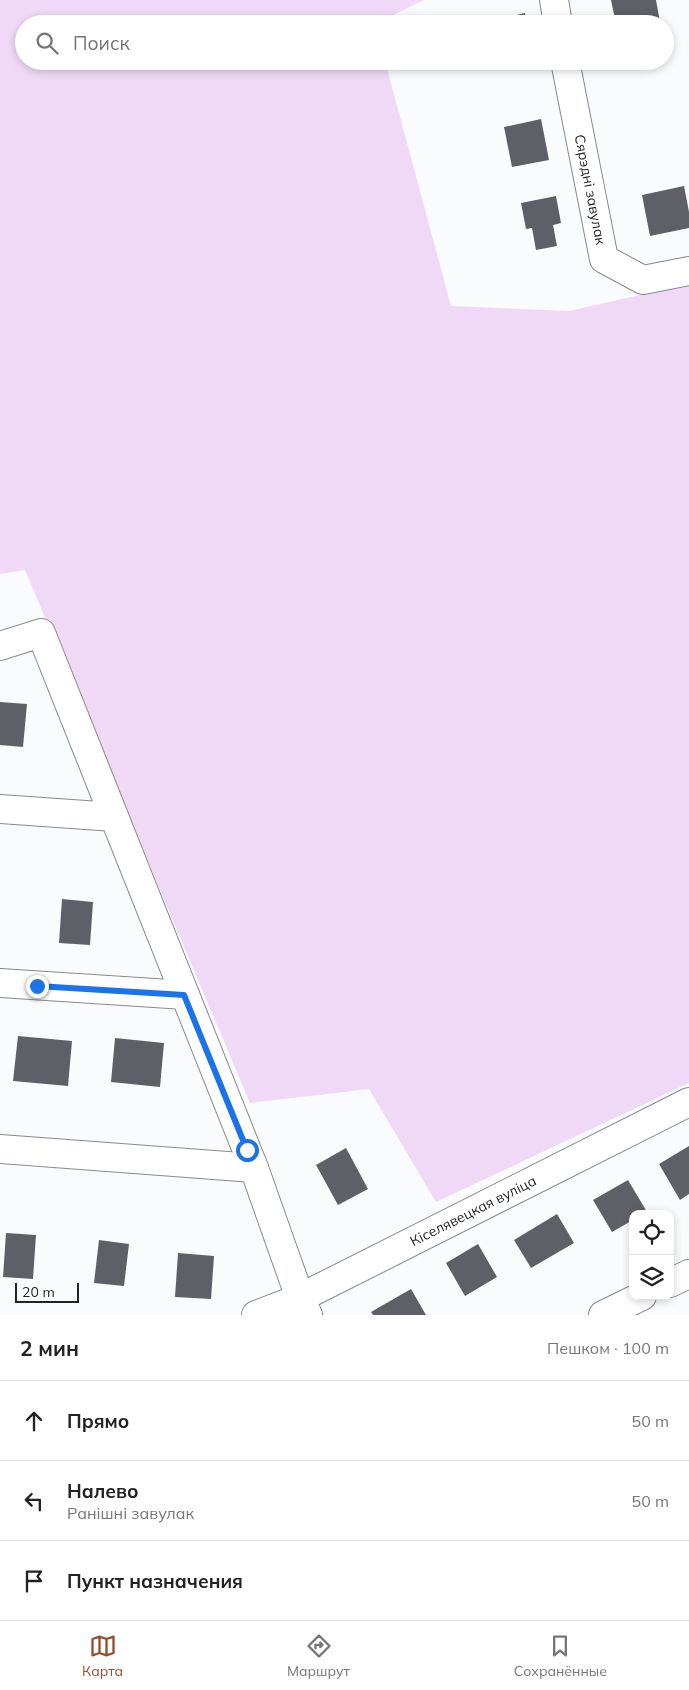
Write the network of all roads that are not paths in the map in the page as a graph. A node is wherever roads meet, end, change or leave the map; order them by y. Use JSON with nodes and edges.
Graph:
{"nodes":[{"id":1,"x":554,"y":0,"type":"edge"},
{"id":2,"x":556,"y":15,"type":"edge"},
{"id":3,"x":568,"y":70,"type":"edge"},
{"id":4,"x":689,"y":271,"type":"edge"},
{"id":5,"x":0,"y":646,"type":"edge"},
{"id":6,"x":0,"y":809,"type":"edge"},
{"id":7,"x":114,"y":817,"type":"junction"},
{"id":8,"x":0,"y":983,"type":"edge"},
{"id":9,"x":184,"y":995,"type":"junction"},
{"id":10,"x":689,"y":1102,"type":"edge"},
{"id":11,"x":0,"y":1149,"type":"edge"},
{"id":12,"x":254,"y":1168,"type":"junction"},
{"id":13,"x":689,"y":1274,"type":"edge"},
{"id":14,"x":674,"y":1281,"type":"edge"},
{"id":15,"x":634,"y":1300,"type":"edge"},
{"id":16,"x":304,"y":1307,"type":"edge"},
{"id":17,"x":256,"y":1315,"type":"edge"},
{"id":18,"x":603,"y":1315,"type":"edge"}],
"edges":[{"from":1,"to":2,"type":"street"},
{"from":3,"to":4,"type":"street","name":"Сярэдні завулак"},
{"from":5,"to":7,"type":"street"},
{"from":6,"to":7,"type":"street"},
{"from":7,"to":9,"type":"street"},
{"from":8,"to":9,"type":"street"},
{"from":9,"to":12,"type":"street"},
{"from":10,"to":16,"type":"street","name":"Кіселявецкая вуліца"},
{"from":11,"to":12,"type":"street"},
{"from":12,"to":16,"type":"street"},
{"from":13,"to":14,"type":"street"},
{"from":15,"to":18,"type":"street"},
{"from":16,"to":17,"type":"street","name":"Кіселявецкая вуліца"}]}
